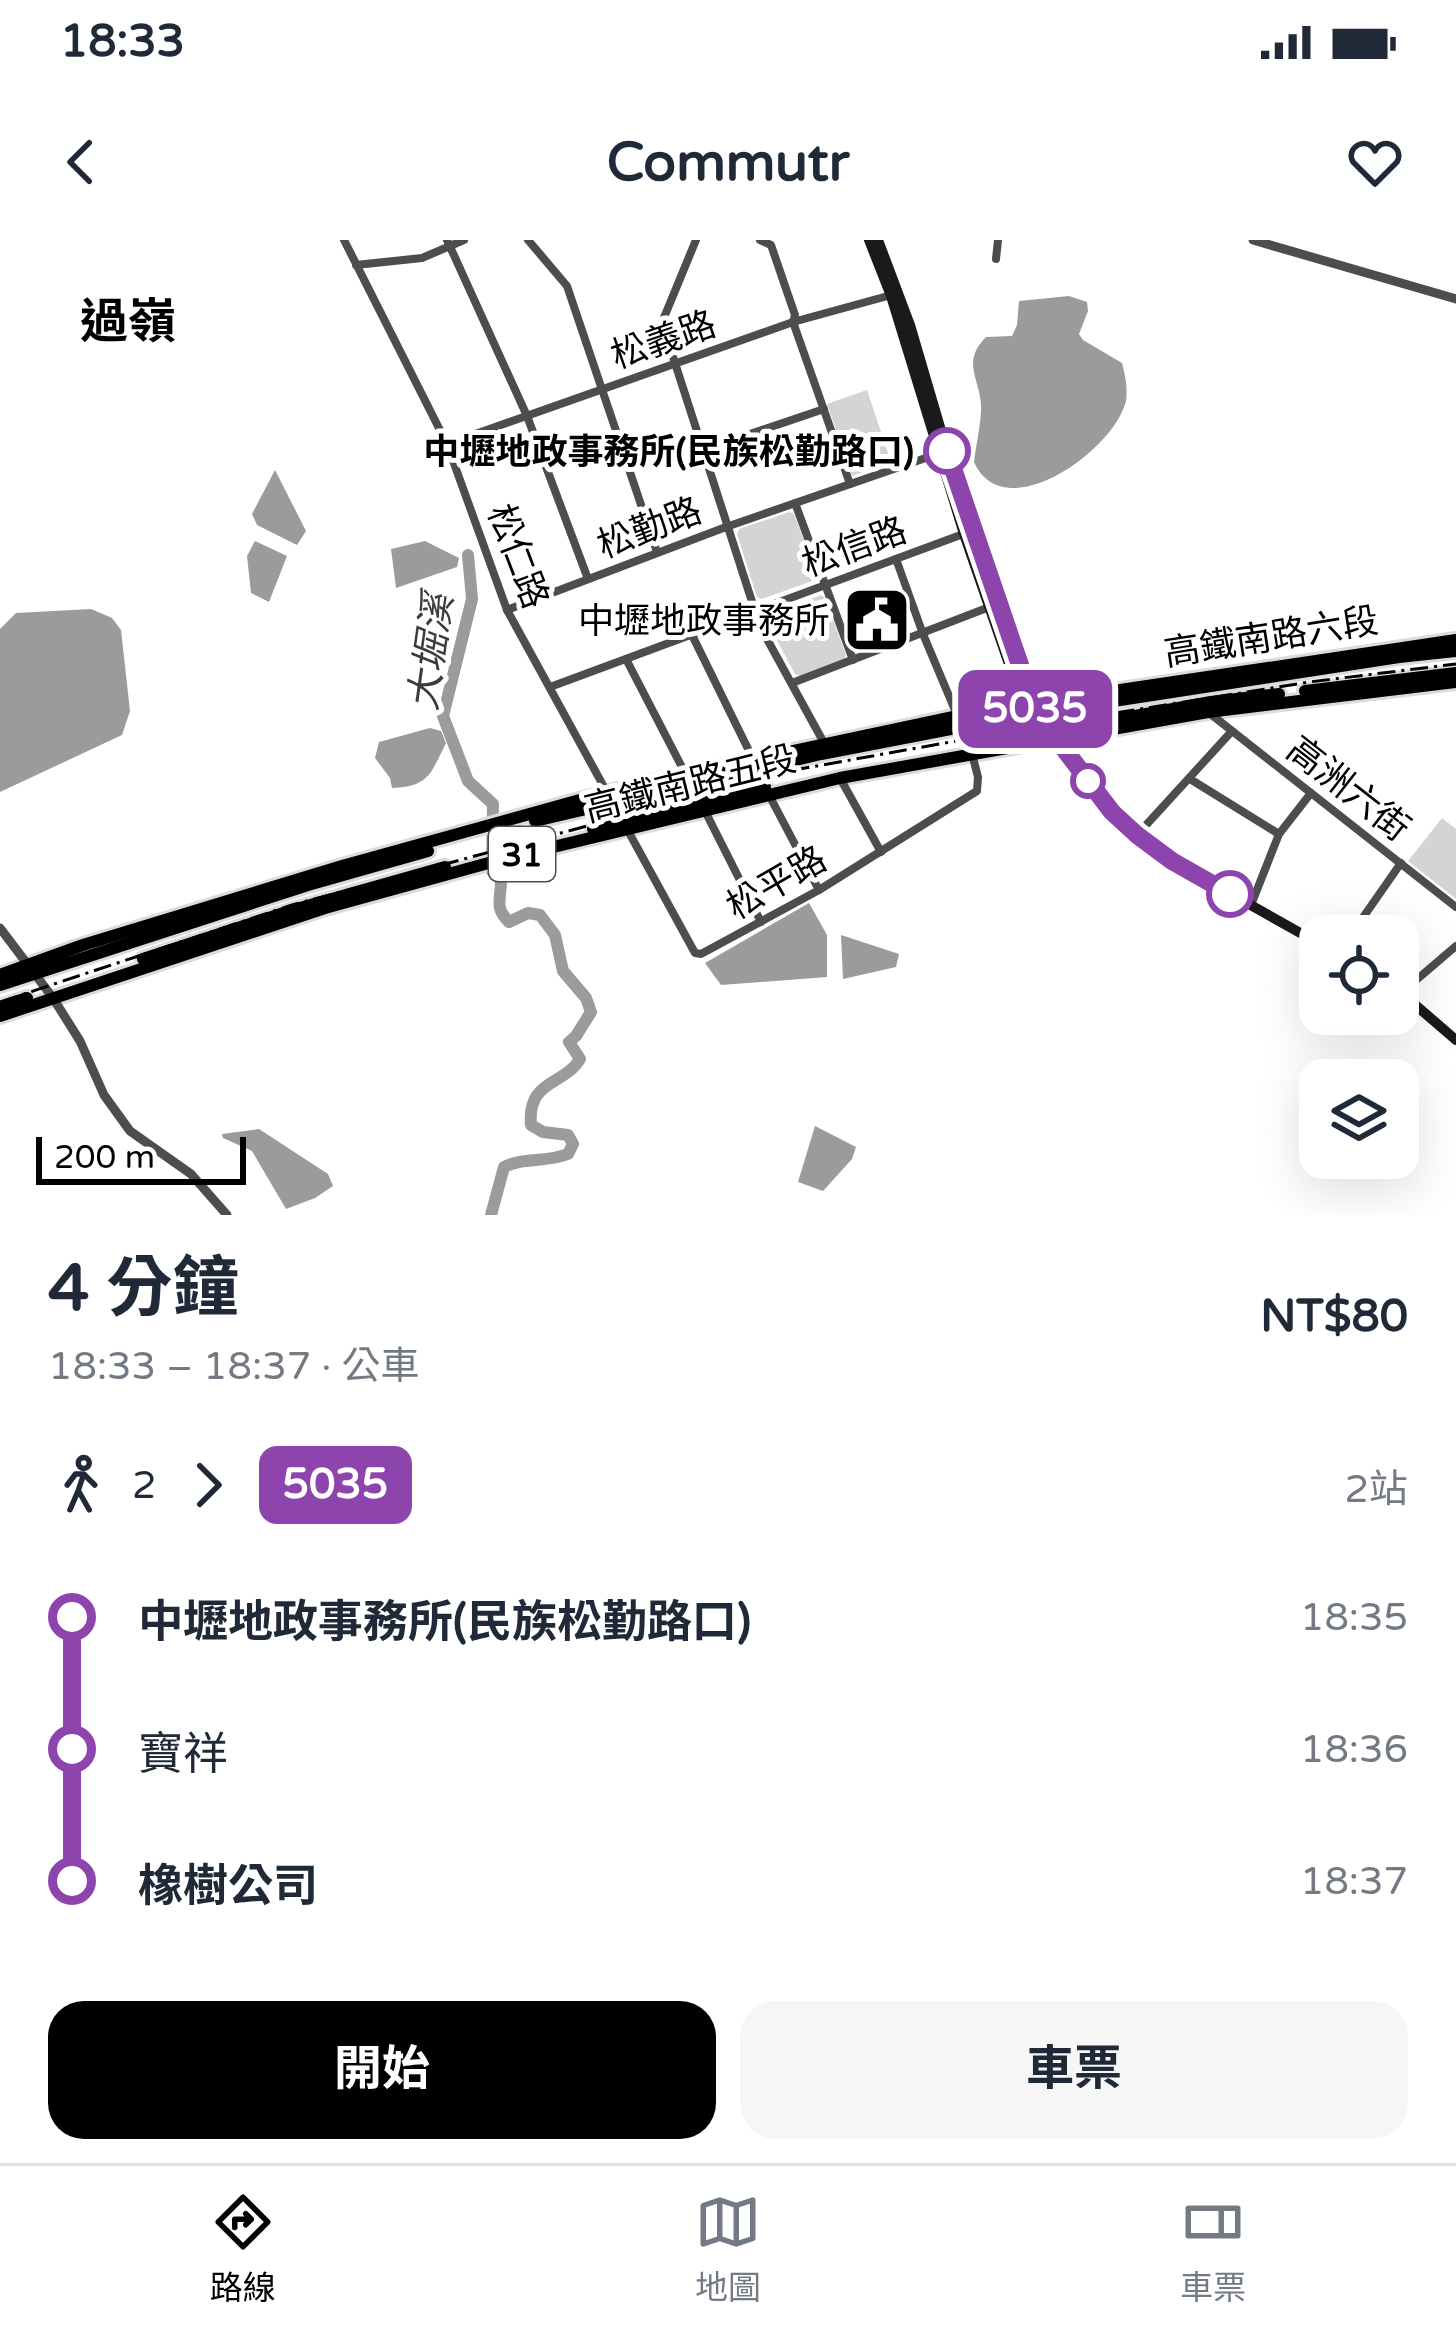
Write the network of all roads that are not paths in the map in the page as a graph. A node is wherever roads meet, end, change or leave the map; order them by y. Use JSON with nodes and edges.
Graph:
{"nodes":[{"id":1,"x":344,"y":240,"type":"edge"},
{"id":2,"x":464,"y":240,"type":"edge"},
{"id":3,"x":528,"y":240,"type":"edge"},
{"id":4,"x":696,"y":240,"type":"edge"},
{"id":5,"x":760,"y":240,"type":"edge"},
{"id":6,"x":869,"y":240,"type":"edge"},
{"id":7,"x":878,"y":240,"type":"edge"},
{"id":8,"x":998,"y":240,"type":"edge"},
{"id":9,"x":1253,"y":240,"type":"edge"},
{"id":10,"x":449,"y":244,"type":"edge"},
{"id":11,"x":996,"y":259,"type":"dead end"},
{"id":12,"x":355,"y":266,"type":"junction"},
{"id":13,"x":895,"y":294,"type":"junction"},
{"id":14,"x":1456,"y":298,"type":"edge"},
{"id":15,"x":793,"y":322,"type":"junction"},
{"id":16,"x":675,"y":365,"type":"junction"},
{"id":17,"x":603,"y":389,"type":"junction"},
{"id":18,"x":824,"y":409,"type":"junction"},
{"id":19,"x":526,"y":416,"type":"junction"},
{"id":20,"x":448,"y":444,"type":"junction"},
{"id":21,"x":703,"y":450,"type":"junction"},
{"id":22,"x":943,"y":452,"type":"junction"},
{"id":23,"x":850,"y":484,"type":"junction"},
{"id":24,"x":795,"y":503,"type":"junction"},
{"id":25,"x":727,"y":526,"type":"junction"},
{"id":26,"x":969,"y":532,"type":"junction"},
{"id":27,"x":657,"y":552,"type":"junction"},
{"id":28,"x":896,"y":559,"type":"junction"},
{"id":29,"x":588,"y":579,"type":"junction"},
{"id":30,"x":826,"y":585,"type":"junction"},
{"id":31,"x":993,"y":606,"type":"junction"},
{"id":32,"x":507,"y":610,"type":"junction"},
{"id":33,"x":755,"y":611,"type":"junction"},
{"id":34,"x":922,"y":634,"type":"junction"},
{"id":35,"x":692,"y":635,"type":"junction"},
{"id":36,"x":1456,"y":640,"type":"edge"},
{"id":37,"x":1431,"y":643,"type":"junction"},
{"id":38,"x":1456,"y":651,"type":"edge"},
{"id":39,"x":1399,"y":657,"type":"junction"},
{"id":40,"x":626,"y":659,"type":"junction"},
{"id":41,"x":853,"y":659,"type":"junction"},
{"id":42,"x":1454,"y":676,"type":"edge"},
{"id":43,"x":792,"y":683,"type":"junction"},
{"id":44,"x":550,"y":688,"type":"junction"},
{"id":45,"x":1031,"y":707,"type":"junction"},
{"id":46,"x":1208,"y":712,"type":"junction"},
{"id":47,"x":957,"y":716,"type":"junction"},
{"id":48,"x":1232,"y":731,"type":"junction"},
{"id":49,"x":1092,"y":733,"type":"junction"},
{"id":50,"x":1052,"y":735,"type":"junction"},
{"id":51,"x":824,"y":744,"type":"junction"},
{"id":52,"x":972,"y":753,"type":"junction"},
{"id":53,"x":753,"y":759,"type":"junction"},
{"id":54,"x":686,"y":774,"type":"junction"},
{"id":55,"x":1083,"y":775,"type":"junction"},
{"id":56,"x":840,"y":778,"type":"junction"},
{"id":57,"x":1190,"y":779,"type":"junction"},
{"id":58,"x":1311,"y":793,"type":"junction"},
{"id":59,"x":769,"y":794,"type":"junction"},
{"id":60,"x":608,"y":797,"type":"junction"},
{"id":61,"x":705,"y":810,"type":"junction"},
{"id":62,"x":623,"y":826,"type":"junction"},
{"id":63,"x":1279,"y":834,"type":"junction"},
{"id":64,"x":1137,"y":835,"type":"junction"},
{"id":65,"x":881,"y":852,"type":"junction"},
{"id":66,"x":1401,"y":863,"type":"junction"},
{"id":67,"x":342,"y":866,"type":"junction"},
{"id":68,"x":308,"y":885,"type":"junction"},
{"id":69,"x":364,"y":888,"type":"junction"},
{"id":70,"x":818,"y":890,"type":"junction"},
{"id":71,"x":1251,"y":905,"type":"junction"},
{"id":72,"x":1456,"y":907,"type":"edge"},
{"id":73,"x":326,"y":908,"type":"junction"},
{"id":74,"x":1365,"y":915,"type":"edge"},
{"id":75,"x":761,"y":922,"type":"junction"},
{"id":76,"x":0,"y":928,"type":"edge"},
{"id":77,"x":1299,"y":932,"type":"edge"},
{"id":78,"x":210,"y":946,"type":"junction"},
{"id":79,"x":1456,"y":946,"type":"edge"},
{"id":80,"x":169,"y":950,"type":"junction"},
{"id":81,"x":31,"y":969,"type":"junction"},
{"id":82,"x":0,"y":975,"type":"edge"},
{"id":83,"x":1419,"y":976,"type":"edge"},
{"id":84,"x":0,"y":985,"type":"edge"},
{"id":85,"x":51,"y":994,"type":"junction"},
{"id":86,"x":0,"y":1007,"type":"edge"},
{"id":87,"x":1419,"y":1008,"type":"edge"},
{"id":88,"x":0,"y":1016,"type":"edge"},
{"id":89,"x":1456,"y":1040,"type":"edge"},
{"id":90,"x":227,"y":1215,"type":"edge"}],
"edges":[{"from":1,"to":12,"type":"street","name":"松仁路"},
{"from":2,"to":10,"type":"street"},
{"from":3,"to":17,"type":"street"},
{"from":4,"to":16,"type":"street"},
{"from":5,"to":15,"type":"street"},
{"from":6,"to":13,"type":"main road"},
{"from":7,"to":13,"type":"main road"},
{"from":8,"to":11,"type":"street"},
{"from":9,"to":14,"type":"street"},
{"from":10,"to":12,"type":"street"},
{"from":10,"to":19,"type":"street"},
{"from":12,"to":20,"type":"street","name":"松仁路"},
{"from":13,"to":15,"type":"street","name":"松義路"},
{"from":13,"to":22,"type":"main road"},
{"from":15,"to":16,"type":"street","name":"松義路"},
{"from":15,"to":18,"type":"street"},
{"from":16,"to":17,"type":"street","name":"松義路"},
{"from":16,"to":21,"type":"street"},
{"from":17,"to":19,"type":"street","name":"松義路"},
{"from":17,"to":27,"type":"street"},
{"from":18,"to":21,"type":"street"},
{"from":18,"to":23,"type":"street"},
{"from":19,"to":20,"type":"street","name":"松義路"},
{"from":19,"to":29,"type":"street"},
{"from":20,"to":32,"type":"street","name":"松仁路"},
{"from":21,"to":25,"type":"street"},
{"from":22,"to":23,"type":"street","name":"松勤路"},
{"from":22,"to":26,"type":"main road"},
{"from":23,"to":24,"type":"street","name":"松勤路"},
{"from":24,"to":25,"type":"street","name":"松勤路"},
{"from":24,"to":30,"type":"street"},
{"from":25,"to":27,"type":"street","name":"松勤路"},
{"from":25,"to":33,"type":"street"},
{"from":26,"to":28,"type":"street","name":"松信路"},
{"from":26,"to":31,"type":"main road"},
{"from":27,"to":29,"type":"street","name":"松勤路"},
{"from":28,"to":30,"type":"street","name":"松信路"},
{"from":28,"to":34,"type":"street"},
{"from":29,"to":32,"type":"street","name":"松勤路"},
{"from":30,"to":33,"type":"street","name":"松信路"},
{"from":30,"to":41,"type":"street"},
{"from":31,"to":34,"type":"street"},
{"from":31,"to":45,"type":"main road"},
{"from":32,"to":44,"type":"street","name":"松仁路"},
{"from":33,"to":35,"type":"street","name":"松信路"},
{"from":33,"to":43,"type":"street"},
{"from":34,"to":41,"type":"street"},
{"from":34,"to":47,"type":"street"},
{"from":35,"to":40,"type":"street","name":"松信路"},
{"from":35,"to":53,"type":"street"},
{"from":36,"to":37,"type":"main road","name":"高鐵南路六段","number":"31"},
{"from":37,"to":39,"type":"main road"},
{"from":37,"to":45,"type":"main road","name":"高鐵南路六段","number":"31"},
{"from":38,"to":39,"type":"main road","name":"高鐵南路六段","number":"31"},
{"from":39,"to":45,"type":"main road","name":"高鐵南路六段","number":"31"},
{"from":40,"to":44,"type":"street","name":"松信路"},
{"from":40,"to":54,"type":"street"},
{"from":41,"to":43,"type":"street"},
{"from":42,"to":46,"type":"main road","name":"高鐵南路六段","number":"31"},
{"from":42,"to":50,"type":"main road","name":"高鐵南路六段","number":"31"},
{"from":43,"to":51,"type":"street"},
{"from":44,"to":60,"type":"street","name":"松仁路"},
{"from":45,"to":47,"type":"main road","name":"高鐵南路五段","number":"31"},
{"from":45,"to":50,"type":"main road"},
{"from":45,"to":60,"type":"main road","name":"高鐵南路五段","number":"31"},
{"from":46,"to":48,"type":"street","name":"高洲六街"},
{"from":46,"to":49,"type":"main road","name":"高鐵南路六段","number":"31"},
{"from":47,"to":51,"type":"main road","name":"高鐵南路五段","number":"31"},
{"from":48,"to":57,"type":"street"},
{"from":48,"to":58,"type":"street","name":"高洲六街"},
{"from":49,"to":50,"type":"main road","name":"高鐵南路六段","number":"31"},
{"from":49,"to":55,"type":"main road"},
{"from":50,"to":52,"type":"main road","name":"高鐵南路五段","number":"31"},
{"from":50,"to":55,"type":"main road"},
{"from":50,"to":62,"type":"main road","name":"高鐵南路五段","number":"31"},
{"from":51,"to":53,"type":"main road","name":"高鐵南路五段","number":"31"},
{"from":52,"to":56,"type":"main road","name":"高鐵南路五段","number":"31"},
{"from":52,"to":65,"type":"street","name":"松平路"},
{"from":53,"to":54,"type":"main road","name":"高鐵南路五段","number":"31"},
{"from":54,"to":60,"type":"main road","name":"高鐵南路五段","number":"31"},
{"from":55,"to":64,"type":"main road"},
{"from":56,"to":59,"type":"main road","name":"高鐵南路五段","number":"31"},
{"from":56,"to":65,"type":"street"},
{"from":57,"to":63,"type":"street"},
{"from":57,"to":64,"type":"street"},
{"from":58,"to":63,"type":"street"},
{"from":58,"to":66,"type":"street","name":"高洲六街"},
{"from":59,"to":61,"type":"main road","name":"高鐵南路五段","number":"31"},
{"from":59,"to":70,"type":"street"},
{"from":60,"to":62,"type":"street","name":"松仁路"},
{"from":60,"to":67,"type":"main road","name":"高鐵南路五段","number":"31"},
{"from":60,"to":68,"type":"main road","name":"高鐵南路五段","number":"31"},
{"from":61,"to":62,"type":"main road","name":"高鐵南路五段","number":"31"},
{"from":61,"to":75,"type":"street"},
{"from":62,"to":69,"type":"main road","name":"高鐵南路五段","number":"31"},
{"from":62,"to":73,"type":"main road","name":"高鐵南路五段","number":"31"},
{"from":62,"to":75,"type":"street","name":"松平路"},
{"from":63,"to":71,"type":"street"},
{"from":64,"to":71,"type":"main road"},
{"from":65,"to":70,"type":"street","name":"松平路"},
{"from":66,"to":72,"type":"street","name":"高洲六街"},
{"from":66,"to":74,"type":"street"},
{"from":67,"to":68,"type":"main road"},
{"from":67,"to":81,"type":"main road","name":"高鐵南路五段","number":"31"},
{"from":68,"to":81,"type":"main road","name":"高鐵南路五段","number":"31"},
{"from":69,"to":73,"type":"main road"},
{"from":69,"to":80,"type":"main road","name":"高鐵南路五段","number":"31"},
{"from":70,"to":75,"type":"street","name":"松平路"},
{"from":71,"to":77,"type":"main road"},
{"from":73,"to":78,"type":"main road","name":"高鐵南路五段","number":"31"},
{"from":76,"to":81,"type":"street"},
{"from":78,"to":80,"type":"main road"},
{"from":78,"to":85,"type":"main road","name":"高鐵南路五段","number":"31"},
{"from":79,"to":83,"type":"street"},
{"from":80,"to":85,"type":"main road","name":"高鐵南路五段","number":"31"},
{"from":81,"to":82,"type":"main road","name":"高鐵南路五段","number":"31"},
{"from":81,"to":84,"type":"main road","name":"高鐵南路五段","number":"31"},
{"from":81,"to":85,"type":"street"},
{"from":85,"to":86,"type":"main road","name":"高鐵南路五段","number":"31"},
{"from":85,"to":88,"type":"main road","name":"高鐵南路五段","number":"31"},
{"from":85,"to":90,"type":"street"},
{"from":87,"to":89,"type":"main road"}]}
